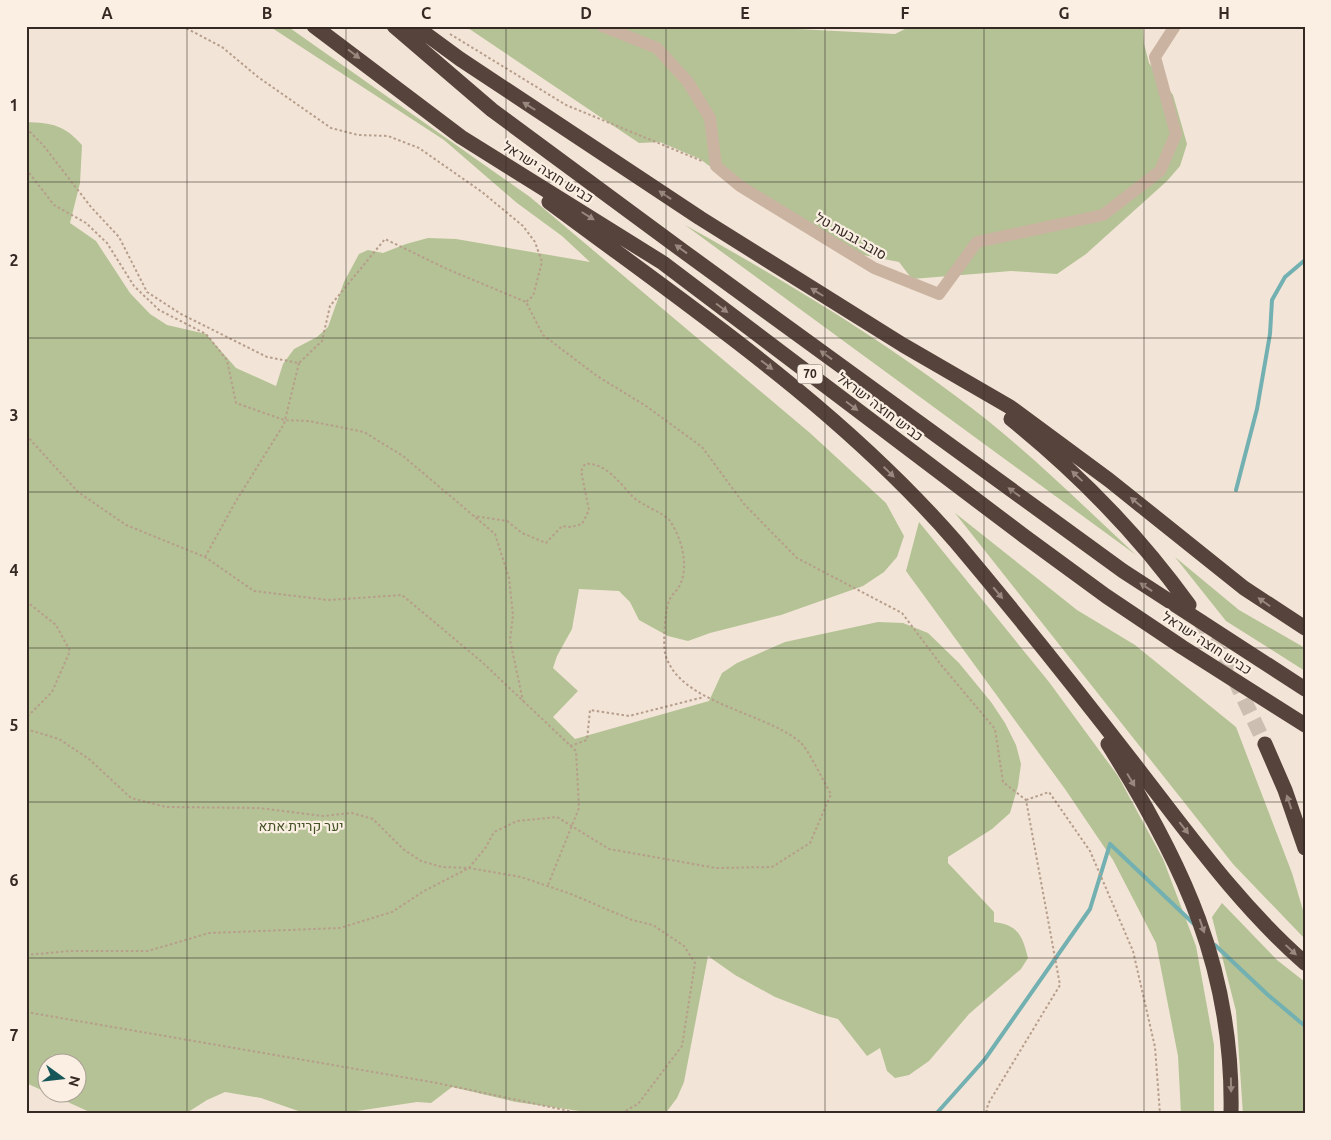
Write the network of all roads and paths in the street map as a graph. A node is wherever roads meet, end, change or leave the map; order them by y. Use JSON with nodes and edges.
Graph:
{"nodes":[{"id":1,"x":182,"y":26,"type":"edge"},
{"id":2,"x":314,"y":26,"type":"edge"},
{"id":3,"x":394,"y":26,"type":"edge"},
{"id":4,"x":415,"y":26,"type":"edge"},
{"id":5,"x":602,"y":26,"type":"edge"},
{"id":6,"x":1176,"y":26,"type":"edge"},
{"id":7,"x":446,"y":31,"type":"dead end"},
{"id":8,"x":26,"y":128,"type":"edge"},
{"id":9,"x":462,"y":137,"type":"junction"},
{"id":10,"x":716,"y":166,"type":"junction"},
{"id":11,"x":26,"y":169,"type":"edge"},
{"id":12,"x":526,"y":302,"type":"junction"},
{"id":13,"x":903,"y":345,"type":"junction"},
{"id":14,"x":299,"y":363,"type":"junction"},
{"id":15,"x":284,"y":420,"type":"junction"},
{"id":16,"x":26,"y":435,"type":"edge"},
{"id":17,"x":474,"y":516,"type":"junction"},
{"id":18,"x":205,"y":557,"type":"junction"},
{"id":19,"x":26,"y":601,"type":"edge"},
{"id":20,"x":1189,"y":605,"type":"tunnel mouth"},
{"id":21,"x":1305,"y":628,"type":"edge"},
{"id":22,"x":1058,"y":665,"type":"junction"},
{"id":23,"x":1305,"y":690,"type":"edge"},
{"id":24,"x":704,"y":698,"type":"junction"},
{"id":25,"x":524,"y":703,"type":"junction"},
{"id":26,"x":26,"y":718,"type":"edge"},
{"id":27,"x":1305,"y":725,"type":"edge"},
{"id":28,"x":26,"y":729,"type":"edge"},
{"id":29,"x":1265,"y":744,"type":"tunnel mouth"},
{"id":30,"x":570,"y":746,"type":"junction"},
{"id":31,"x":1026,"y":800,"type":"junction"},
{"id":32,"x":572,"y":827,"type":"junction"},
{"id":33,"x":1305,"y":848,"type":"edge"},
{"id":34,"x":469,"y":868,"type":"junction"},
{"id":35,"x":548,"y":886,"type":"junction"},
{"id":36,"x":26,"y":955,"type":"edge"},
{"id":37,"x":1305,"y":963,"type":"edge"},
{"id":38,"x":26,"y":1012,"type":"edge"},
{"id":39,"x":583,"y":1114,"type":"edge"},
{"id":40,"x":620,"y":1114,"type":"edge"},
{"id":41,"x":986,"y":1114,"type":"edge"},
{"id":42,"x":1160,"y":1114,"type":"edge"},
{"id":43,"x":1231,"y":1114,"type":"edge"}],
"edges":[{"from":1,"to":12,"type":"path"},
{"from":2,"to":9,"type":"highway","name":"כביש חוצה ישראל","number":"70","one_way":true},
{"from":23,"to":3,"type":"highway","name":"כביש חוצה ישראל","number":"70","one_way":true},
{"from":13,"to":4,"type":"highway","one_way":true},
{"from":5,"to":10,"type":"lane"},
{"from":6,"to":10,"type":"lane","name":"סובב גבעת טל"},
{"from":7,"to":10,"type":"path"},
{"from":8,"to":14,"type":"path"},
{"from":9,"to":22,"type":"highway","one_way":true},
{"from":9,"to":27,"type":"highway","name":"כביש חוצה ישראל","number":"70","one_way":true},
{"from":11,"to":15,"type":"path"},
{"from":12,"to":14,"type":"path"},
{"from":12,"to":31,"type":"path"},
{"from":20,"to":13,"type":"highway","one_way":true},
{"from":21,"to":13,"type":"highway","one_way":true},
{"from":14,"to":15,"type":"path"},
{"from":15,"to":17,"type":"path"},
{"from":15,"to":18,"type":"path"},
{"from":16,"to":18,"type":"path"},
{"from":17,"to":24,"type":"path"},
{"from":17,"to":25,"type":"path"},
{"from":18,"to":25,"type":"path"},
{"from":19,"to":26,"type":"path"},
{"from":22,"to":37,"type":"highway","one_way":true},
{"from":22,"to":43,"type":"highway","one_way":true},
{"from":24,"to":30,"type":"path"},
{"from":24,"to":32,"type":"path"},
{"from":25,"to":30,"type":"path"},
{"from":28,"to":34,"type":"path"},
{"from":33,"to":29,"type":"highway","one_way":true},
{"from":30,"to":32,"type":"path"},
{"from":31,"to":41,"type":"path"},
{"from":31,"to":42,"type":"path"},
{"from":32,"to":34,"type":"path"},
{"from":32,"to":35,"type":"path"},
{"from":34,"to":35,"type":"path"},
{"from":34,"to":36,"type":"path"},
{"from":35,"to":40,"type":"path"},
{"from":38,"to":39,"type":"path"}]}
